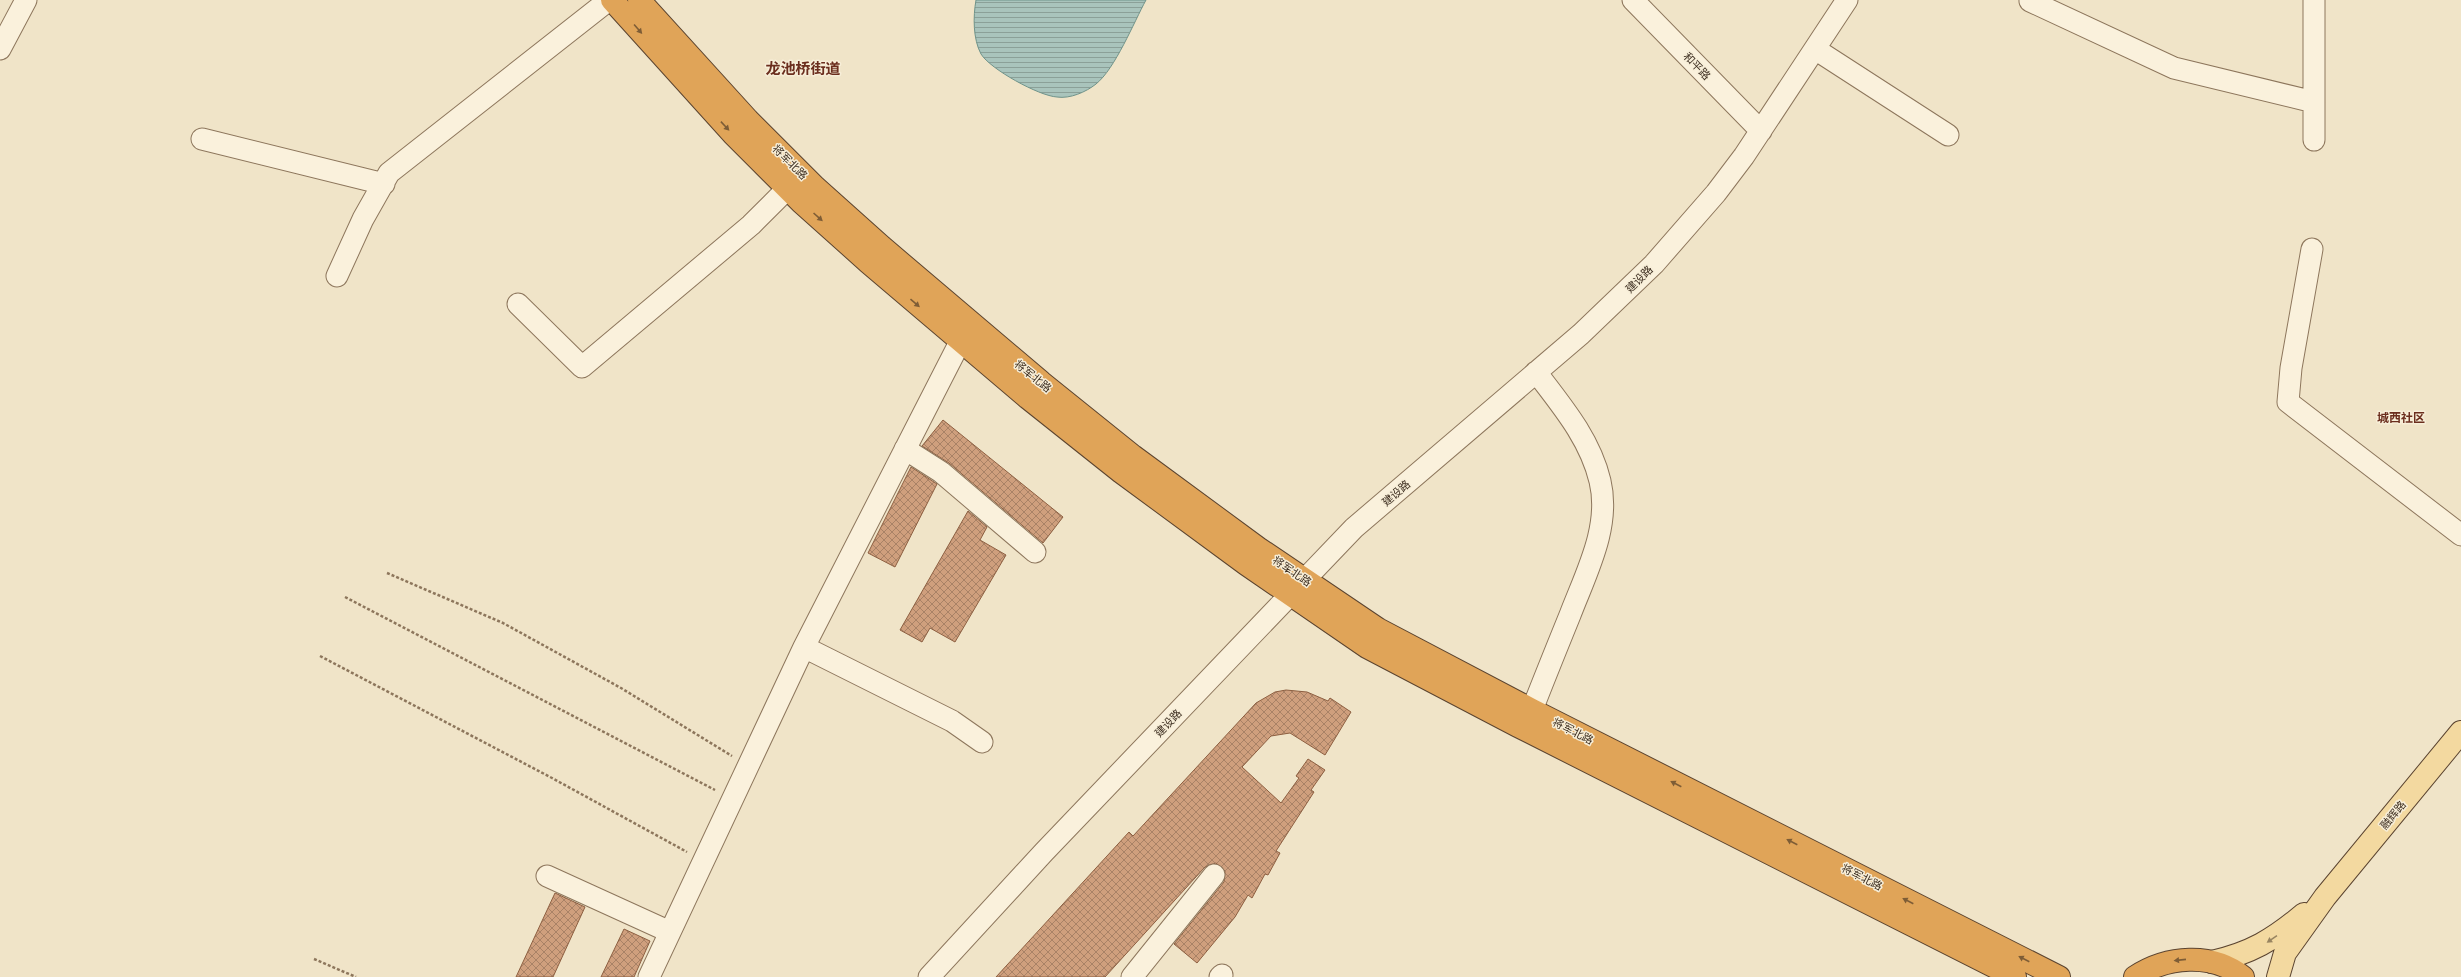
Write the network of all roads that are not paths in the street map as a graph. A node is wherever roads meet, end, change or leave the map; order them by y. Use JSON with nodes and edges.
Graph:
{"nodes":[{"id":1,"x":26,"y":0,"type":"edge"},
{"id":2,"x":609,"y":0,"type":"edge"},
{"id":3,"x":612,"y":0,"type":"edge"},
{"id":4,"x":639,"y":0,"type":"edge"},
{"id":5,"x":1633,"y":0,"type":"edge"},
{"id":6,"x":1848,"y":0,"type":"edge"},
{"id":7,"x":2314,"y":0,"type":"edge"},
{"id":8,"x":2030,"y":1,"type":"edge"},
{"id":9,"x":0,"y":49,"type":"edge"},
{"id":10,"x":1815,"y":49,"type":"junction"},
{"id":11,"x":2314,"y":102,"type":"junction"},
{"id":12,"x":1760,"y":131,"type":"junction"},
{"id":13,"x":1948,"y":135,"type":"dead end"},
{"id":14,"x":202,"y":139,"type":"dead end"},
{"id":15,"x":2314,"y":140,"type":"dead end"},
{"id":16,"x":384,"y":184,"type":"junction"},
{"id":17,"x":788,"y":188,"type":"junction"},
{"id":18,"x":2312,"y":249,"type":"dead end"},
{"id":19,"x":337,"y":276,"type":"dead end"},
{"id":20,"x":518,"y":304,"type":"dead end"},
{"id":21,"x":960,"y":342,"type":"junction"},
{"id":22,"x":1536,"y":372,"type":"junction"},
{"id":23,"x":905,"y":449,"type":"junction"},
{"id":24,"x":2461,"y":535,"type":"edge"},
{"id":25,"x":1035,"y":552,"type":"dead end"},
{"id":26,"x":1298,"y":587,"type":"junction"},
{"id":27,"x":804,"y":647,"type":"junction"},
{"id":28,"x":1532,"y":710,"type":"junction"},
{"id":29,"x":2461,"y":732,"type":"edge"},
{"id":30,"x":982,"y":742,"type":"dead end"},
{"id":31,"x":1214,"y":875,"type":"dead end"},
{"id":32,"x":547,"y":876,"type":"dead end"},
{"id":33,"x":2325,"y":897,"type":"junction"},
{"id":34,"x":670,"y":932,"type":"junction"},
{"id":35,"x":2212,"y":962,"type":"junction"},
{"id":36,"x":648,"y":977,"type":"edge"},
{"id":37,"x":929,"y":977,"type":"edge"},
{"id":38,"x":1132,"y":977,"type":"edge"},
{"id":39,"x":2015,"y":977,"type":"edge"},
{"id":40,"x":2059,"y":977,"type":"edge"},
{"id":41,"x":2135,"y":977,"type":"edge"},
{"id":42,"x":2243,"y":977,"type":"edge"},
{"id":43,"x":2278,"y":977,"type":"edge"}],
"edges":[{"from":1,"to":9,"type":"street"},
{"from":2,"to":16,"type":"street"},
{"from":3,"to":17,"type":"highway","name":"将军北路","one_way":true},
{"from":4,"to":26,"type":"highway","name":"将军北路"},
{"from":5,"to":12,"type":"street","name":"和平路"},
{"from":6,"to":10,"type":"street","name":"建设路"},
{"from":7,"to":11,"type":"street"},
{"from":8,"to":11,"type":"street"},
{"from":10,"to":12,"type":"street","name":"建设路"},
{"from":10,"to":13,"type":"street"},
{"from":11,"to":15,"type":"street"},
{"from":12,"to":22,"type":"street","name":"建设路"},
{"from":14,"to":16,"type":"street"},
{"from":16,"to":19,"type":"street"},
{"from":17,"to":20,"type":"street"},
{"from":17,"to":21,"type":"highway","name":"将军北路","one_way":true},
{"from":18,"to":24,"type":"street"},
{"from":21,"to":23,"type":"street"},
{"from":21,"to":26,"type":"highway","name":"将军北路"},
{"from":22,"to":26,"type":"street","name":"建设路"},
{"from":22,"to":28,"type":"street"},
{"from":23,"to":25,"type":"street"},
{"from":23,"to":27,"type":"street"},
{"from":26,"to":28,"type":"highway","name":"将军北路"},
{"from":26,"to":37,"type":"street","name":"建设路"},
{"from":26,"to":39,"type":"highway","name":"将军北路"},
{"from":27,"to":30,"type":"street"},
{"from":27,"to":34,"type":"street"},
{"from":40,"to":28,"type":"highway","name":"将军北路","one_way":true},
{"from":29,"to":33,"type":"main road","name":"融辉路"},
{"from":31,"to":38,"type":"street"},
{"from":32,"to":34,"type":"street"},
{"from":33,"to":35,"type":"main road","one_way":true},
{"from":33,"to":43,"type":"main road"},
{"from":34,"to":36,"type":"street"},
{"from":35,"to":41,"type":"highway","one_way":true},
{"from":35,"to":42,"type":"highway"}]}
